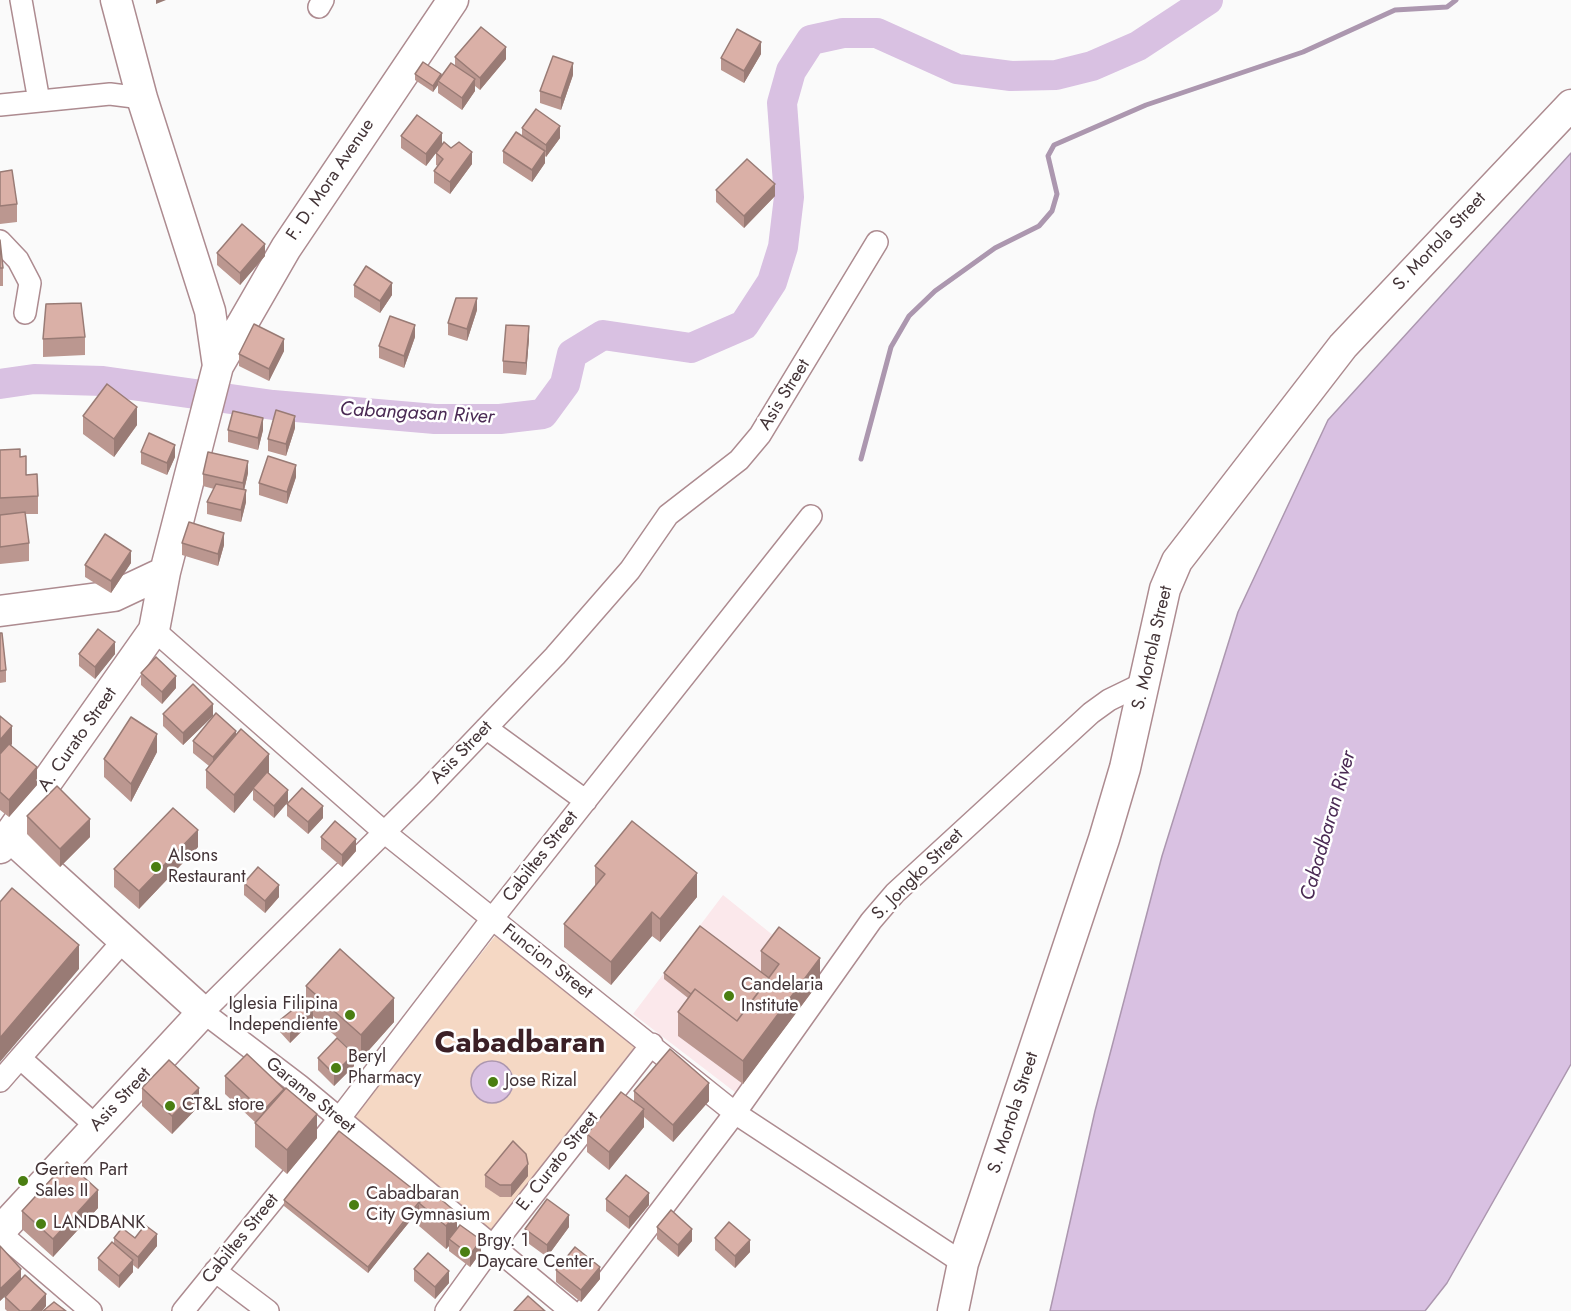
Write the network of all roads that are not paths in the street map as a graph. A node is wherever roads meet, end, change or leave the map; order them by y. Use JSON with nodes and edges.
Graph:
{"nodes":[{"id":1,"x":21,"y":0,"type":"edge"},
{"id":2,"x":116,"y":0,"type":"edge"},
{"id":3,"x":453,"y":0,"type":"edge"},
{"id":4,"x":139,"y":86,"type":"junction"},
{"id":5,"x":39,"y":101,"type":"junction"},
{"id":6,"x":0,"y":105,"type":"edge"},
{"id":7,"x":1571,"y":105,"type":"edge"},
{"id":8,"x":0,"y":241,"type":"edge"},
{"id":9,"x":877,"y":242,"type":"dead end"},
{"id":10,"x":203,"y":290,"type":"junction"},
{"id":11,"x":253,"y":305,"type":"junction"},
{"id":12,"x":25,"y":313,"type":"dead end"},
{"id":13,"x":215,"y":383,"type":"junction"},
{"id":14,"x":811,"y":516,"type":"dead end"},
{"id":15,"x":165,"y":572,"type":"junction"},
{"id":16,"x":114,"y":596,"type":"junction"},
{"id":17,"x":0,"y":611,"type":"edge"},
{"id":18,"x":154,"y":630,"type":"junction"},
{"id":19,"x":1144,"y":683,"type":"junction"},
{"id":20,"x":486,"y":728,"type":"junction"},
{"id":21,"x":586,"y":801,"type":"junction"},
{"id":22,"x":384,"y":832,"type":"junction"},
{"id":23,"x":3,"y":838,"type":"edge"},
{"id":24,"x":492,"y":919,"type":"junction"},
{"id":25,"x":124,"y":940,"type":"junction"},
{"id":26,"x":203,"y":1012,"type":"junction"},
{"id":27,"x":652,"y":1044,"type":"junction"},
{"id":28,"x":20,"y":1058,"type":"junction"},
{"id":29,"x":0,"y":1081,"type":"edge"},
{"id":30,"x":735,"y":1113,"type":"junction"},
{"id":31,"x":339,"y":1119,"type":"junction"},
{"id":32,"x":97,"y":1127,"type":"junction"},
{"id":33,"x":0,"y":1232,"type":"edge"},
{"id":34,"x":492,"y":1247,"type":"junction"},
{"id":35,"x":963,"y":1263,"type":"junction"},
{"id":36,"x":215,"y":1271,"type":"junction"},
{"id":37,"x":91,"y":1311,"type":"edge"},
{"id":38,"x":183,"y":1311,"type":"edge"},
{"id":39,"x":268,"y":1311,"type":"edge"},
{"id":40,"x":446,"y":1311,"type":"edge"},
{"id":41,"x":571,"y":1311,"type":"edge"},
{"id":42,"x":584,"y":1311,"type":"edge"},
{"id":43,"x":953,"y":1311,"type":"edge"}],
"edges":[{"from":1,"to":5,"type":"street"},
{"from":2,"to":4,"type":"street"},
{"from":3,"to":11,"type":"street","name":"F. D. Mora Avenue"},
{"from":4,"to":5,"type":"street"},
{"from":4,"to":10,"type":"street"},
{"from":5,"to":6,"type":"street"},
{"from":7,"to":19,"type":"street","name":"S. Mortola Street"},
{"from":8,"to":12,"type":"street"},
{"from":9,"to":20,"type":"street","name":"Asis Street"},
{"from":10,"to":11,"type":"street"},
{"from":10,"to":13,"type":"street"},
{"from":11,"to":13,"type":"street","name":"F. D. Mora Avenue"},
{"from":13,"to":15,"type":"street"},
{"from":14,"to":21,"type":"street","name":"Cabiltes Street"},
{"from":15,"to":16,"type":"street"},
{"from":15,"to":18,"type":"street"},
{"from":16,"to":17,"type":"street"},
{"from":16,"to":18,"type":"street"},
{"from":18,"to":22,"type":"street","name":"Funcion Street"},
{"from":18,"to":23,"type":"street","name":"A. Curato Street"},
{"from":19,"to":30,"type":"street","name":"S. Jongko Street"},
{"from":19,"to":35,"type":"street","name":"S. Mortola Street"},
{"from":20,"to":21,"type":"street"},
{"from":20,"to":22,"type":"street","name":"Asis Street"},
{"from":21,"to":24,"type":"street","name":"Cabiltes Street"},
{"from":22,"to":24,"type":"street","name":"Funcion Street"},
{"from":22,"to":26,"type":"street","name":"Asis Street"},
{"from":23,"to":25,"type":"street","name":"Garame Street"},
{"from":24,"to":27,"type":"street","name":"Funcion Street"},
{"from":24,"to":31,"type":"street","name":"Cabiltes Street"},
{"from":25,"to":26,"type":"street","name":"Garame Street"},
{"from":25,"to":28,"type":"street"},
{"from":26,"to":31,"type":"street","name":"Garame Street"},
{"from":26,"to":32,"type":"street","name":"Asis Street"},
{"from":27,"to":30,"type":"street","name":"Funcion Street"},
{"from":27,"to":34,"type":"street","name":"E. Curato Street"},
{"from":28,"to":29,"type":"street"},
{"from":28,"to":32,"type":"street"},
{"from":30,"to":35,"type":"street","name":"Funcion Street"},
{"from":30,"to":42,"type":"street","name":"S. Jongko Street"},
{"from":31,"to":34,"type":"street","name":"Garame Street"},
{"from":31,"to":36,"type":"street","name":"Cabiltes Street"},
{"from":32,"to":33,"type":"street","name":"Asis Street"},
{"from":33,"to":37,"type":"street"},
{"from":34,"to":40,"type":"street","name":"E. Curato Street"},
{"from":34,"to":41,"type":"street","name":"Garame Street"},
{"from":35,"to":43,"type":"street","name":"S. Mortola Street"},
{"from":36,"to":38,"type":"street","name":"Cabiltes Street"},
{"from":36,"to":39,"type":"street"}]}
